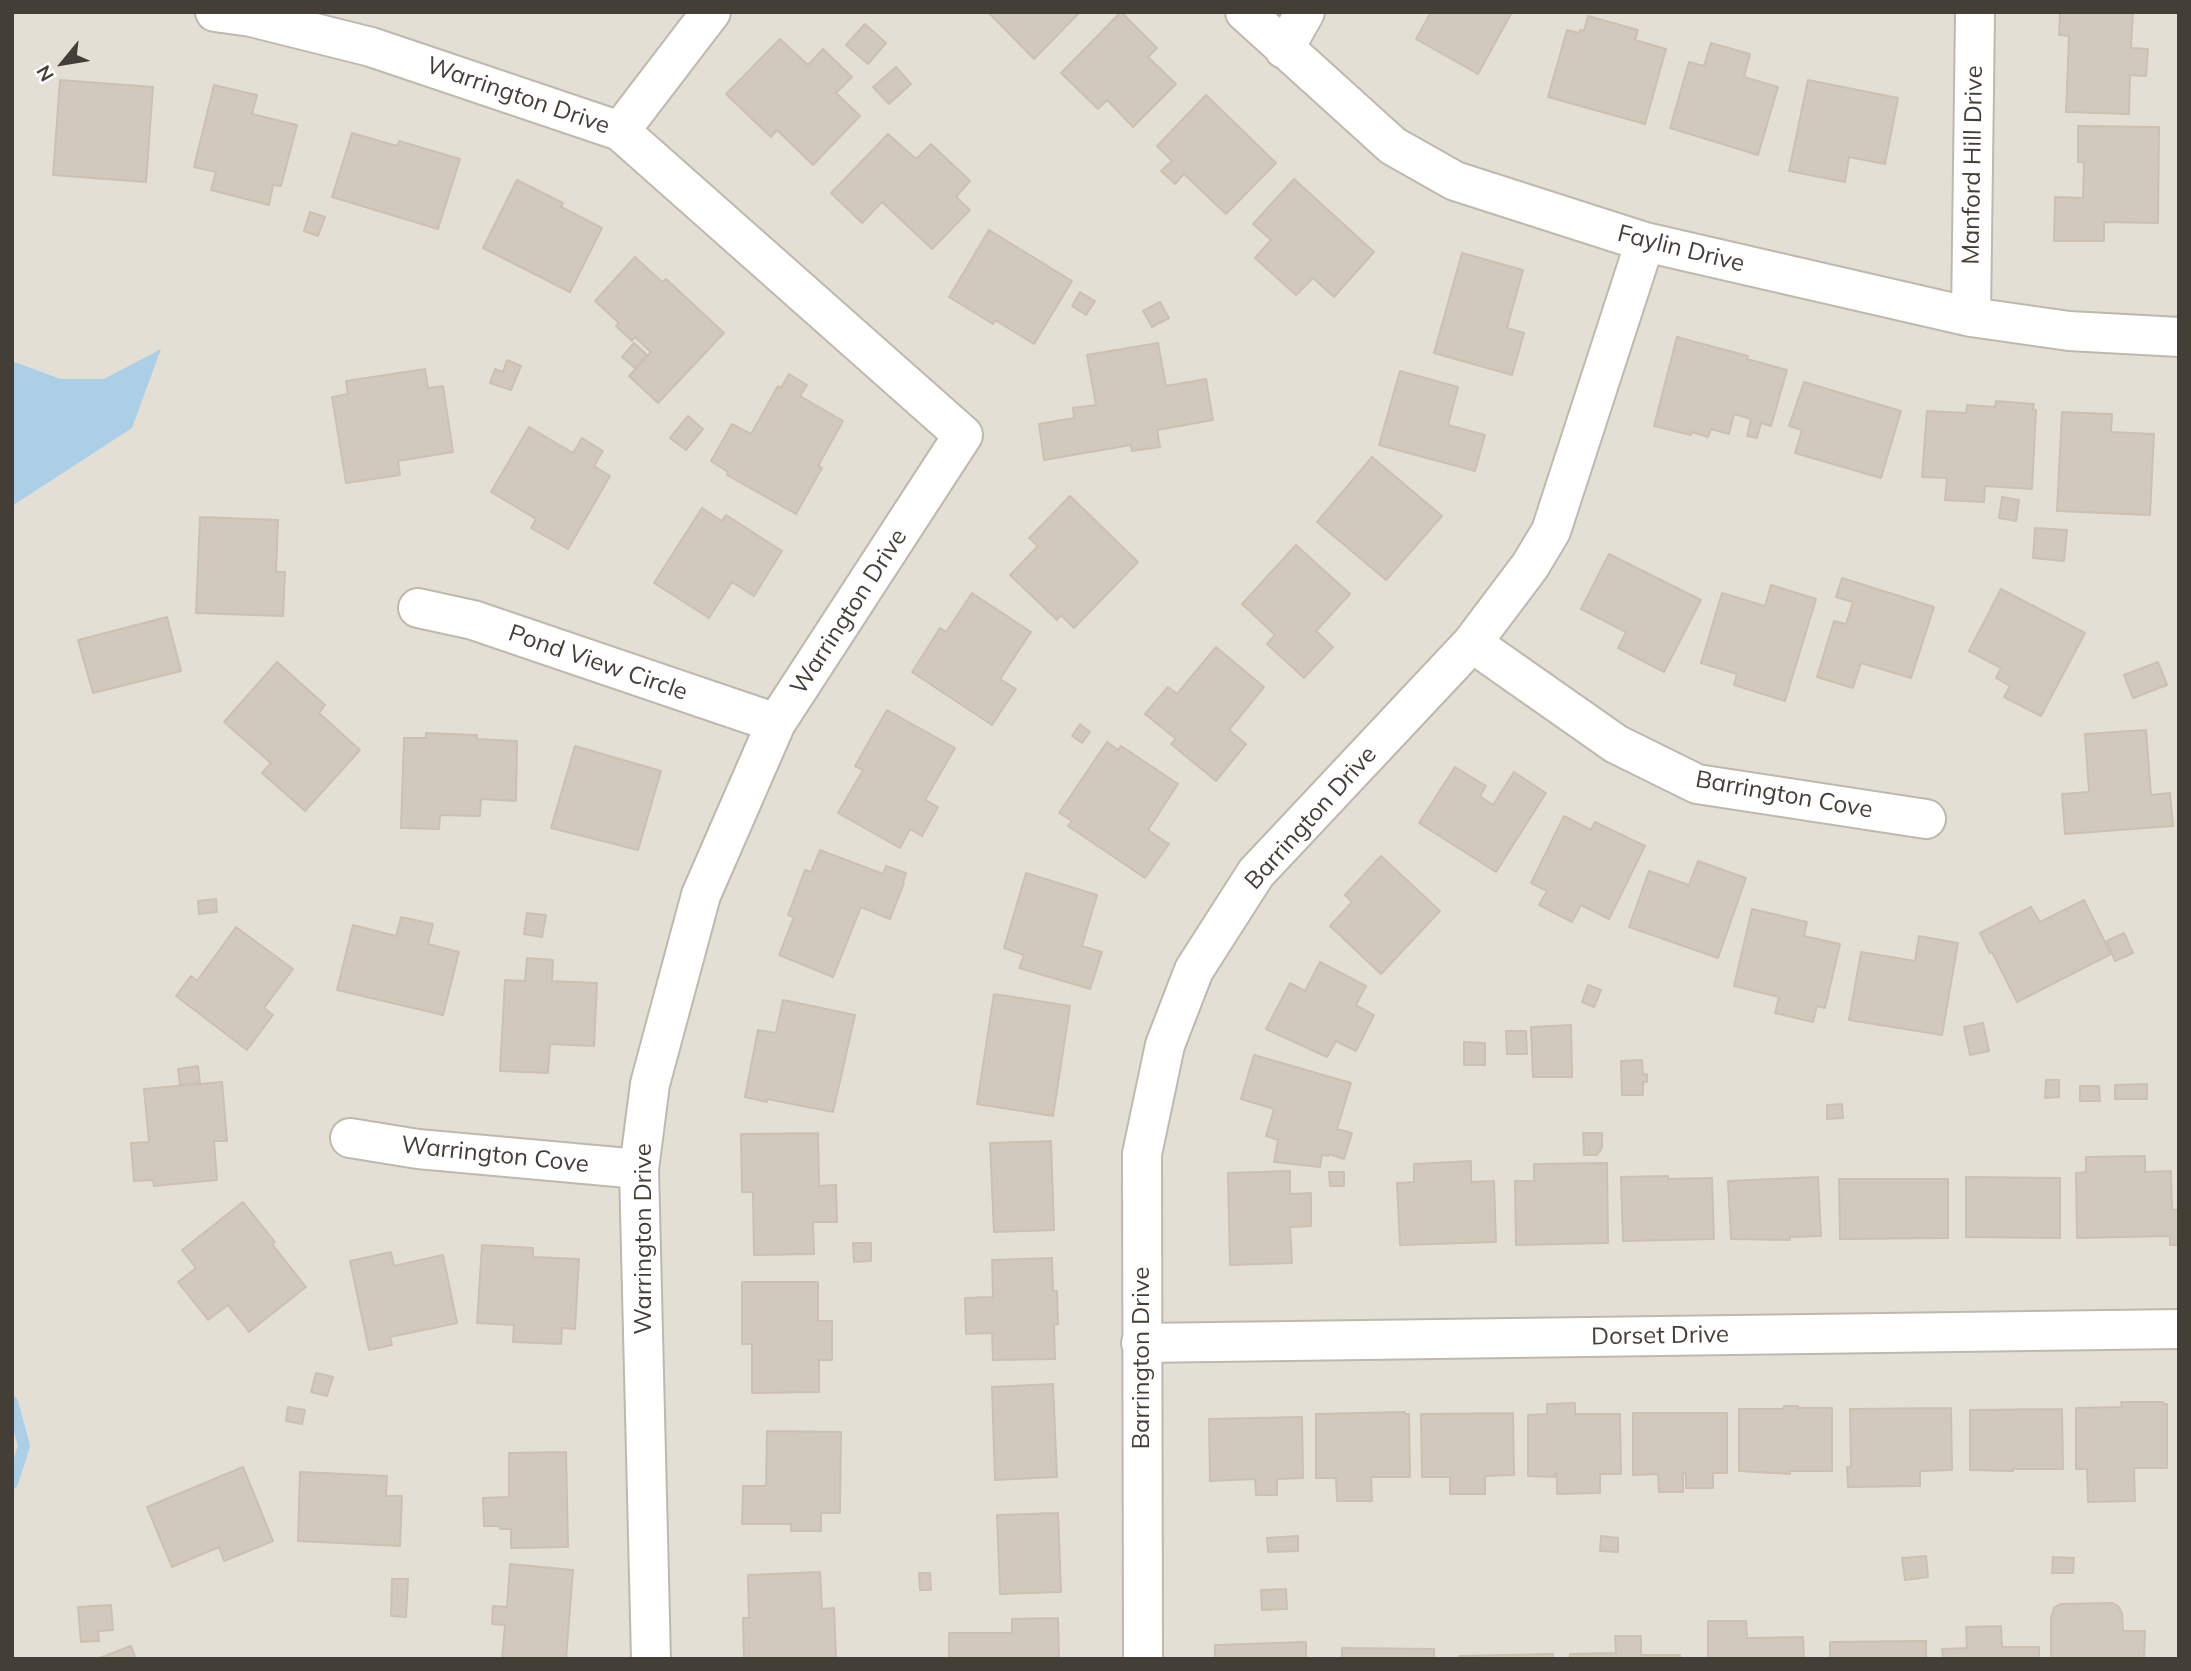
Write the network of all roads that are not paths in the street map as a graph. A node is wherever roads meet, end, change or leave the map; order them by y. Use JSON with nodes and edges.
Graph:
{"nodes":[{"id":1,"x":215,"y":12,"type":"edge"},
{"id":2,"x":711,"y":12,"type":"edge"},
{"id":3,"x":1245,"y":12,"type":"edge"},
{"id":4,"x":1305,"y":12,"type":"edge"},
{"id":5,"x":1975,"y":12,"type":"edge"},
{"id":6,"x":1284,"y":49,"type":"junction"},
{"id":7,"x":620,"y":131,"type":"junction"},
{"id":8,"x":1645,"y":242,"type":"junction"},
{"id":9,"x":1971,"y":317,"type":"junction"},
{"id":10,"x":2179,"y":337,"type":"edge"},
{"id":11,"x":418,"y":608,"type":"dead end"},
{"id":12,"x":1472,"y":643,"type":"junction"},
{"id":13,"x":776,"y":723,"type":"junction"},
{"id":14,"x":1926,"y":819,"type":"dead end"},
{"id":15,"x":350,"y":1138,"type":"dead end"},
{"id":16,"x":639,"y":1169,"type":"junction"},
{"id":17,"x":2179,"y":1329,"type":"edge"},
{"id":18,"x":1141,"y":1343,"type":"junction"},
{"id":19,"x":651,"y":1659,"type":"edge"},
{"id":20,"x":1143,"y":1659,"type":"edge"}],
"edges":[{"from":1,"to":7,"type":"street","name":"Warrington Drive"},
{"from":2,"to":7,"type":"street"},
{"from":3,"to":6,"type":"street","name":"Faylin Drive"},
{"from":4,"to":6,"type":"street"},
{"from":5,"to":9,"type":"street","name":"Manford Hill Drive"},
{"from":6,"to":8,"type":"street","name":"Faylin Drive"},
{"from":7,"to":13,"type":"street","name":"Warrington Drive"},
{"from":8,"to":9,"type":"street","name":"Faylin Drive"},
{"from":8,"to":12,"type":"street","name":"Barrington Drive"},
{"from":9,"to":10,"type":"street","name":"Faylin Drive"},
{"from":11,"to":13,"type":"street","name":"Pond View Circle"},
{"from":12,"to":14,"type":"street","name":"Barrington Cove"},
{"from":12,"to":18,"type":"street","name":"Barrington Drive"},
{"from":13,"to":16,"type":"street","name":"Warrington Drive"},
{"from":15,"to":16,"type":"street","name":"Warrington Cove"},
{"from":16,"to":19,"type":"street","name":"Warrington Drive"},
{"from":17,"to":18,"type":"street","name":"Dorset Drive"},
{"from":18,"to":20,"type":"street","name":"Barrington Drive"}]}
